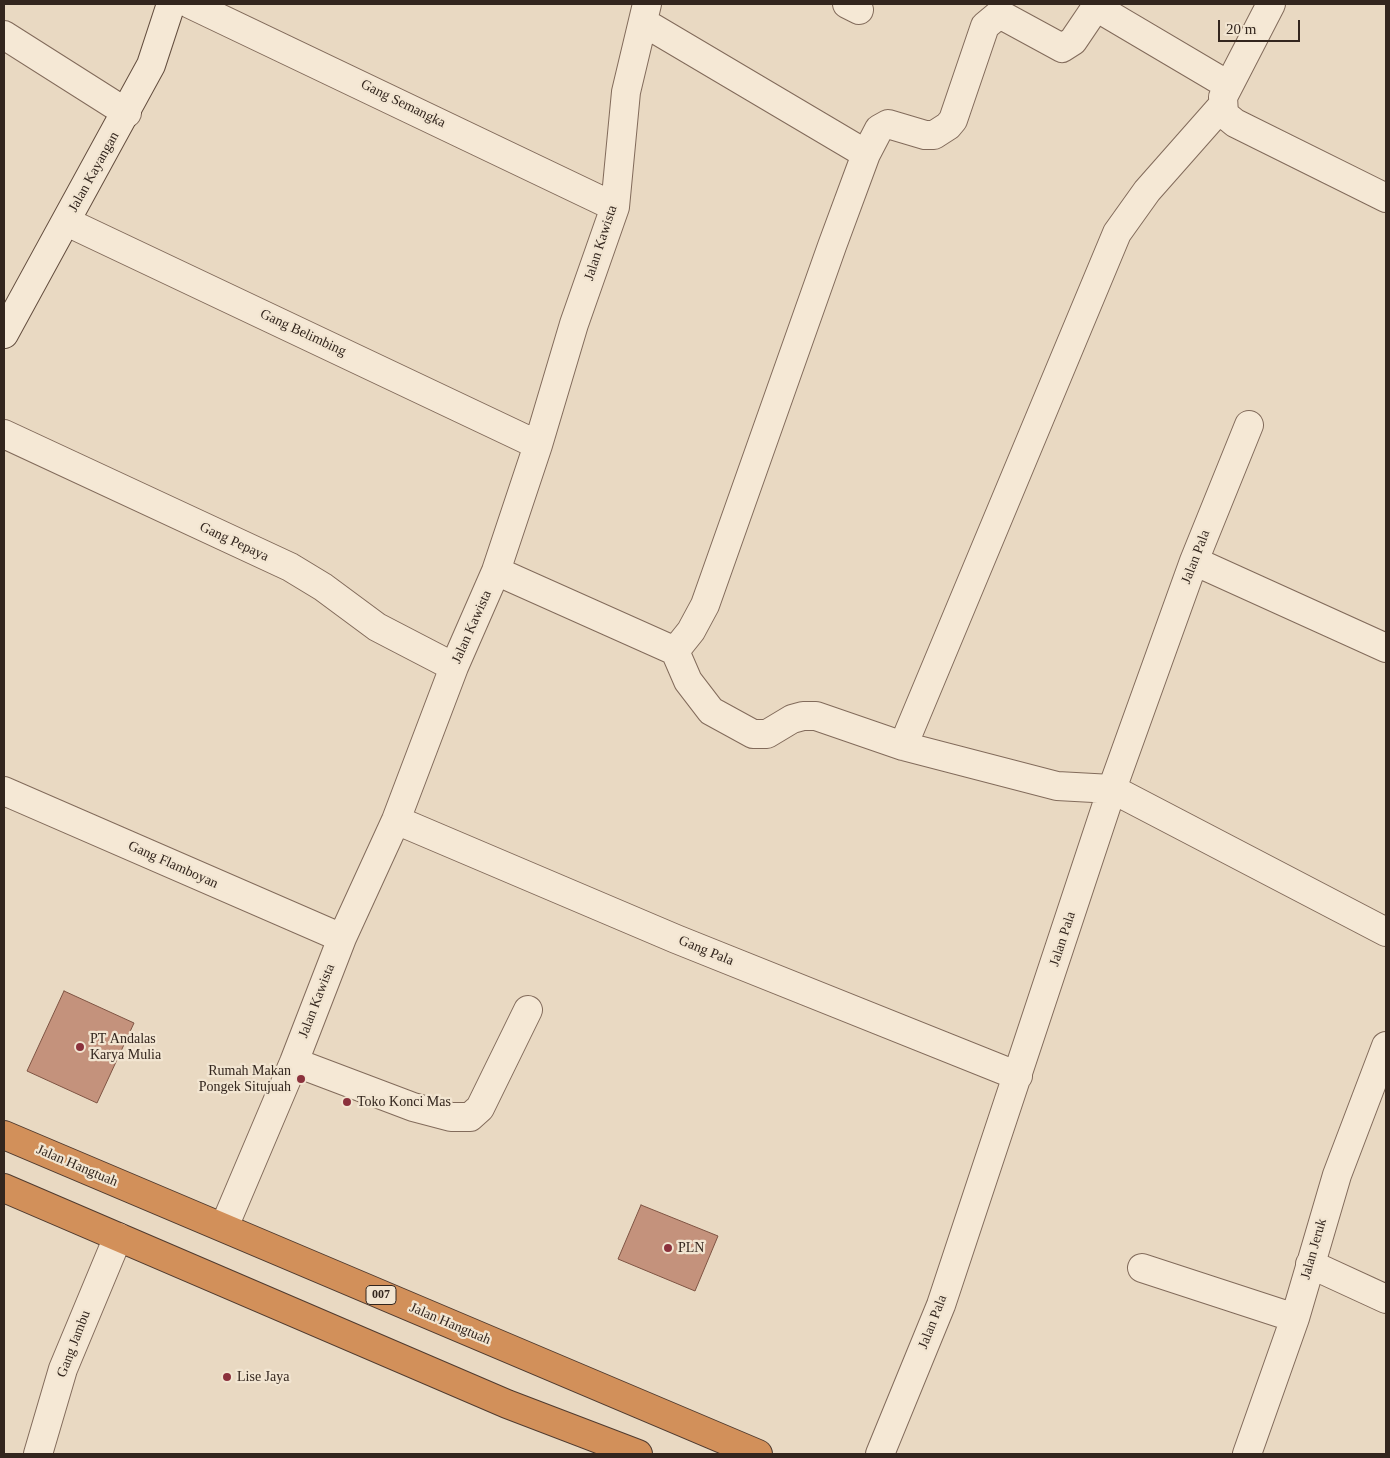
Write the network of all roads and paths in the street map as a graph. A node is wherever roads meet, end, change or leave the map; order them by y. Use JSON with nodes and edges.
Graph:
{"nodes":[{"id":1,"x":171,"y":4,"type":"edge"},
{"id":2,"x":190,"y":4,"type":"edge"},
{"id":3,"x":1271,"y":4,"type":"edge"},
{"id":4,"x":1096,"y":5,"type":"edge"},
{"id":5,"x":645,"y":13,"type":"edge"},
{"id":6,"x":4,"y":35,"type":"edge"},
{"id":7,"x":1225,"y":96,"type":"junction"},
{"id":8,"x":126,"y":113,"type":"junction"},
{"id":9,"x":866,"y":154,"type":"junction"},
{"id":10,"x":1386,"y":198,"type":"edge"},
{"id":11,"x":615,"y":207,"type":"junction"},
{"id":12,"x":67,"y":222,"type":"junction"},
{"id":13,"x":4,"y":334,"type":"edge"},
{"id":14,"x":1249,"y":425,"type":"dead end"},
{"id":15,"x":4,"y":434,"type":"edge"},
{"id":16,"x":538,"y":445,"type":"junction"},
{"id":17,"x":1194,"y":561,"type":"junction"},
{"id":18,"x":496,"y":571,"type":"junction"},
{"id":19,"x":1386,"y":648,"type":"edge"},
{"id":20,"x":675,"y":651,"type":"junction"},
{"id":21,"x":454,"y":667,"type":"junction"},
{"id":22,"x":904,"y":746,"type":"junction"},
{"id":23,"x":1112,"y":789,"type":"junction"},
{"id":24,"x":4,"y":791,"type":"edge"},
{"id":25,"x":396,"y":820,"type":"junction"},
{"id":26,"x":1386,"y":932,"type":"edge"},
{"id":27,"x":342,"y":938,"type":"junction"},
{"id":28,"x":528,"y":1010,"type":"dead end"},
{"id":29,"x":1386,"y":1046,"type":"edge"},
{"id":30,"x":294,"y":1062,"type":"junction"},
{"id":31,"x":1018,"y":1076,"type":"junction"},
{"id":32,"x":1378,"y":1096,"type":"edge"},
{"id":33,"x":4,"y":1135,"type":"edge"},
{"id":34,"x":4,"y":1188,"type":"edge"},
{"id":35,"x":224,"y":1227,"type":"junction"},
{"id":36,"x":118,"y":1237,"type":"junction"},
{"id":37,"x":1310,"y":1264,"type":"junction"},
{"id":38,"x":1142,"y":1268,"type":"dead end"},
{"id":39,"x":1386,"y":1298,"type":"edge"},
{"id":40,"x":1295,"y":1318,"type":"junction"},
{"id":41,"x":38,"y":1454,"type":"edge"},
{"id":42,"x":638,"y":1454,"type":"edge"},
{"id":43,"x":758,"y":1454,"type":"edge"},
{"id":44,"x":880,"y":1454,"type":"edge"},
{"id":45,"x":1247,"y":1454,"type":"edge"}],
"edges":[{"from":1,"to":8,"type":"street","name":"Jalan Kayangan"},
{"from":2,"to":11,"type":"street","name":"Gang Semangka"},
{"from":3,"to":7,"type":"street"},
{"from":4,"to":7,"type":"street"},
{"from":4,"to":9,"type":"street"},
{"from":5,"to":9,"type":"street"},
{"from":5,"to":11,"type":"street","name":"Jalan Kawista"},
{"from":6,"to":8,"type":"street"},
{"from":7,"to":10,"type":"street"},
{"from":7,"to":22,"type":"street"},
{"from":8,"to":12,"type":"street","name":"Jalan Kayangan"},
{"from":9,"to":20,"type":"street"},
{"from":11,"to":16,"type":"street","name":"Jalan Kawista"},
{"from":12,"to":13,"type":"street","name":"Jalan Kayangan"},
{"from":12,"to":16,"type":"street","name":"Gang Belimbing"},
{"from":14,"to":17,"type":"street","name":"Jalan Pala"},
{"from":15,"to":21,"type":"street","name":"Gang Pepaya"},
{"from":16,"to":18,"type":"street","name":"Jalan Kawista"},
{"from":17,"to":19,"type":"street"},
{"from":17,"to":23,"type":"street","name":"Jalan Pala"},
{"from":18,"to":20,"type":"street"},
{"from":18,"to":21,"type":"street","name":"Jalan Kawista"},
{"from":20,"to":22,"type":"street"},
{"from":21,"to":25,"type":"street","name":"Jalan Kawista"},
{"from":22,"to":23,"type":"street"},
{"from":23,"to":26,"type":"street"},
{"from":23,"to":31,"type":"street","name":"Jalan Pala"},
{"from":24,"to":27,"type":"street","name":"Gang Flamboyan"},
{"from":25,"to":27,"type":"street","name":"Jalan Kawista"},
{"from":25,"to":31,"type":"street","name":"Gang Pala"},
{"from":27,"to":30,"type":"street","name":"Jalan Kawista"},
{"from":28,"to":30,"type":"street"},
{"from":29,"to":32,"type":"street","name":"Jalan Jeruk"},
{"from":30,"to":35,"type":"street","name":"Jalan Kawista"},
{"from":31,"to":44,"type":"street","name":"Jalan Pala"},
{"from":32,"to":37,"type":"street","name":"Jalan Jeruk"},
{"from":33,"to":35,"type":"highway","name":"Jalan Hangtuah","number":"007"},
{"from":34,"to":36,"type":"highway"},
{"from":35,"to":43,"type":"highway","name":"Jalan Hangtuah","number":"007"},
{"from":36,"to":41,"type":"street","name":"Gang Jambu"},
{"from":36,"to":42,"type":"highway"},
{"from":37,"to":39,"type":"street"},
{"from":37,"to":40,"type":"street","name":"Jalan Jeruk"},
{"from":38,"to":40,"type":"street"},
{"from":40,"to":45,"type":"street","name":"Jalan Jeruk"}]}
